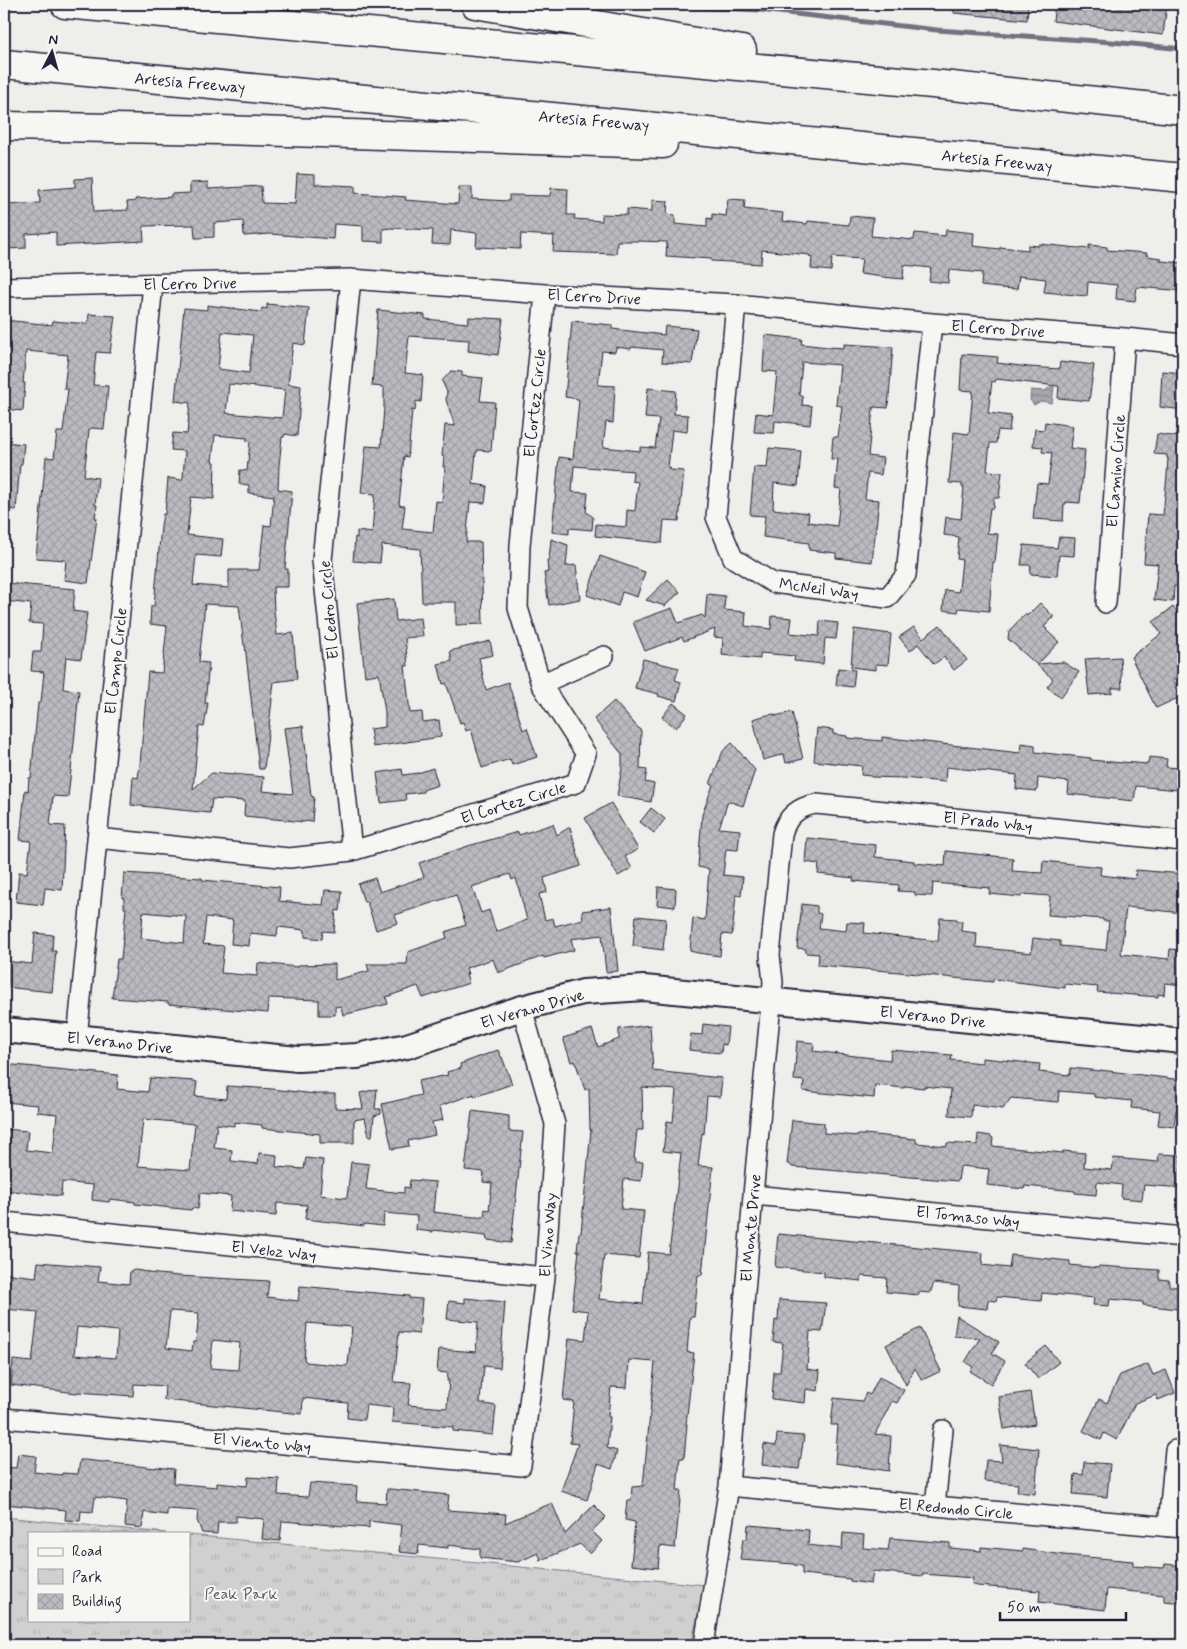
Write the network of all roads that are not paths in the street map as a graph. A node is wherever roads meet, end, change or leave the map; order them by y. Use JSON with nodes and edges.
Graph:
{"nodes":[{"id":1,"x":65,"y":4,"type":"edge"},
{"id":2,"x":475,"y":4,"type":"edge"},
{"id":3,"x":4,"y":64,"type":"edge"},
{"id":4,"x":934,"y":84,"type":"junction"},
{"id":5,"x":1183,"y":110,"type":"edge"},
{"id":6,"x":4,"y":126,"type":"edge"},
{"id":7,"x":905,"y":150,"type":"junction"},
{"id":8,"x":1183,"y":178,"type":"edge"},
{"id":9,"x":351,"y":280,"type":"junction"},
{"id":10,"x":152,"y":284,"type":"junction"},
{"id":11,"x":4,"y":287,"type":"edge"},
{"id":12,"x":545,"y":294,"type":"junction"},
{"id":13,"x":736,"y":304,"type":"junction"},
{"id":14,"x":932,"y":323,"type":"junction"},
{"id":15,"x":1125,"y":338,"type":"junction"},
{"id":16,"x":1183,"y":344,"type":"edge"},
{"id":17,"x":1106,"y":604,"type":"dead end"},
{"id":18,"x":604,"y":656,"type":"dead end"},
{"id":19,"x":541,"y":684,"type":"junction"},
{"id":20,"x":791,"y":808,"type":"joint"},
{"id":21,"x":97,"y":838,"type":"junction"},
{"id":22,"x":1183,"y":840,"type":"edge"},
{"id":23,"x":352,"y":851,"type":"junction"},
{"id":24,"x":771,"y":999,"type":"junction"},
{"id":25,"x":522,"y":1008,"type":"junction"},
{"id":26,"x":4,"y":1030,"type":"edge"},
{"id":27,"x":77,"y":1038,"type":"junction"},
{"id":28,"x":1183,"y":1041,"type":"edge"},
{"id":29,"x":752,"y":1195,"type":"junction"},
{"id":30,"x":4,"y":1222,"type":"edge"},
{"id":31,"x":1183,"y":1238,"type":"edge"},
{"id":32,"x":545,"y":1277,"type":"junction"},
{"id":33,"x":4,"y":1418,"type":"edge"},
{"id":34,"x":943,"y":1430,"type":"dead end"},
{"id":35,"x":1175,"y":1450,"type":"dead end"},
{"id":36,"x":521,"y":1466,"type":"joint"},
{"id":37,"x":729,"y":1486,"type":"junction"},
{"id":38,"x":935,"y":1506,"type":"junction"},
{"id":39,"x":1176,"y":1528,"type":"edge"},
{"id":40,"x":704,"y":1645,"type":"edge"}],
"edges":[{"from":1,"to":4,"type":"highway"},
{"from":2,"to":4,"type":"highway"},
{"from":3,"to":7,"type":"highway","name":"Artesia Freeway"},
{"from":4,"to":5,"type":"highway"},
{"from":6,"to":7,"type":"highway"},
{"from":7,"to":8,"type":"highway","name":"Artesia Freeway"},
{"from":9,"to":10,"type":"street","name":"El Cerro Drive"},
{"from":9,"to":12,"type":"street","name":"El Cerro Drive"},
{"from":9,"to":23,"type":"street","name":"El Cedro Circle"},
{"from":10,"to":11,"type":"street","name":"El Cerro Drive"},
{"from":10,"to":21,"type":"street","name":"El Campo Circle"},
{"from":12,"to":13,"type":"street","name":"El Cerro Drive"},
{"from":12,"to":19,"type":"street","name":"El Cortez Circle"},
{"from":13,"to":14,"type":"street","name":"El Cerro Drive"},
{"from":13,"to":14,"type":"street","name":"McNeil Way"},
{"from":14,"to":15,"type":"street","name":"El Cerro Drive"},
{"from":15,"to":16,"type":"street","name":"El Cerro Drive"},
{"from":15,"to":17,"type":"street","name":"El Camino Circle"},
{"from":18,"to":19,"type":"street"},
{"from":19,"to":23,"type":"street","name":"El Cortez Circle"},
{"from":20,"to":22,"type":"street","name":"El Prado Way"},
{"from":20,"to":24,"type":"street","name":"El Monte Drive"},
{"from":21,"to":23,"type":"street","name":"El Cortez Circle"},
{"from":21,"to":27,"type":"street","name":"El Campo Circle"},
{"from":24,"to":25,"type":"street","name":"El Verano Drive"},
{"from":24,"to":28,"type":"street","name":"El Verano Drive"},
{"from":24,"to":29,"type":"street","name":"El Monte Drive"},
{"from":25,"to":27,"type":"street","name":"El Verano Drive"},
{"from":25,"to":32,"type":"street","name":"El Vino Way"},
{"from":26,"to":27,"type":"street","name":"El Verano Drive"},
{"from":29,"to":31,"type":"street","name":"El Tomaso Way"},
{"from":29,"to":37,"type":"street","name":"El Monte Drive"},
{"from":30,"to":32,"type":"street","name":"El Veloz Way"},
{"from":32,"to":36,"type":"street","name":"El Vino Way"},
{"from":33,"to":36,"type":"street","name":"El Viento Way"},
{"from":34,"to":38,"type":"street"},
{"from":35,"to":39,"type":"street"},
{"from":37,"to":38,"type":"street","name":"El Redondo Circle"},
{"from":37,"to":40,"type":"street","name":"El Monte Drive"},
{"from":38,"to":39,"type":"street","name":"El Redondo Circle"}]}
